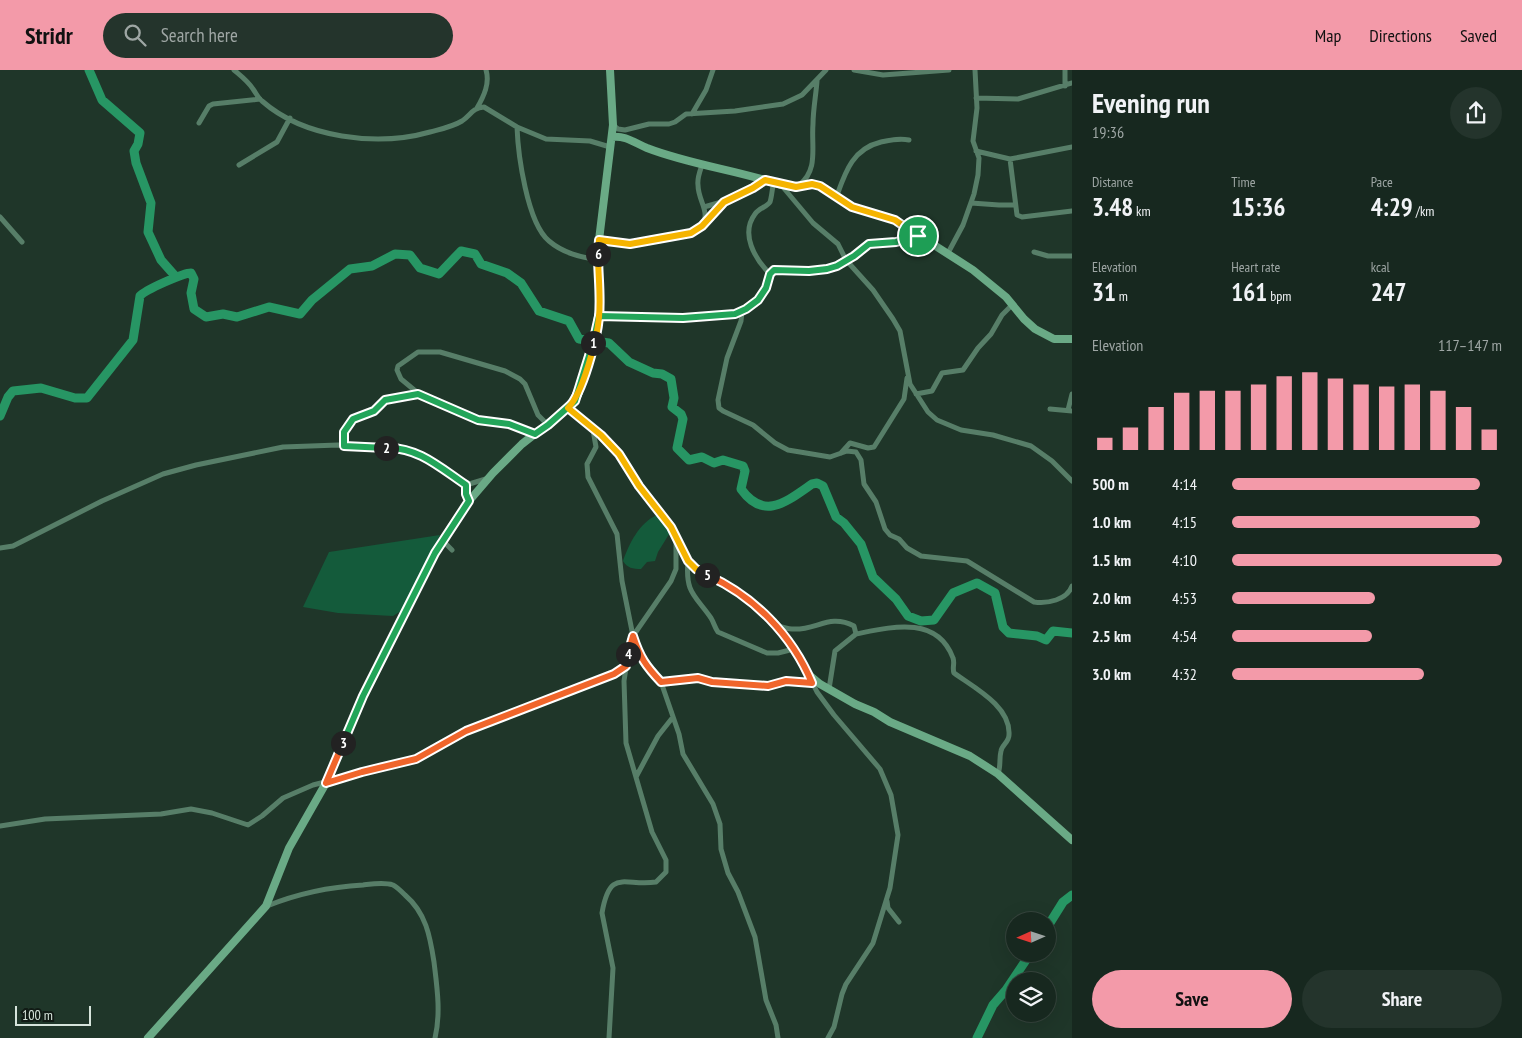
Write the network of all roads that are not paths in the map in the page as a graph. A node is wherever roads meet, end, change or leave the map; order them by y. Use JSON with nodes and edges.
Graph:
{"nodes":[{"id":1,"x":234,"y":70,"type":"edge"},
{"id":2,"x":486,"y":70,"type":"edge"},
{"id":3,"x":610,"y":70,"type":"edge"},
{"id":4,"x":713,"y":70,"type":"edge"},
{"id":5,"x":826,"y":70,"type":"edge"},
{"id":6,"x":854,"y":70,"type":"edge"},
{"id":7,"x":950,"y":70,"type":"edge"},
{"id":8,"x":975,"y":70,"type":"edge"},
{"id":9,"x":1064,"y":70,"type":"edge"},
{"id":10,"x":817,"y":80,"type":"junction"},
{"id":11,"x":1072,"y":83,"type":"edge"},
{"id":12,"x":1065,"y":86,"type":"junction"},
{"id":13,"x":976,"y":98,"type":"junction"},
{"id":14,"x":260,"y":99,"type":"junction"},
{"id":15,"x":477,"y":108,"type":"junction"},
{"id":16,"x":692,"y":114,"type":"junction"},
{"id":17,"x":290,"y":118,"type":"junction"},
{"id":18,"x":199,"y":123,"type":"dead end"},
{"id":19,"x":613,"y":126,"type":"junction"},
{"id":20,"x":517,"y":127,"type":"junction"},
{"id":21,"x":612,"y":136,"type":"junction"},
{"id":22,"x":909,"y":140,"type":"dead end"},
{"id":23,"x":610,"y":147,"type":"junction"},
{"id":24,"x":1072,"y":147,"type":"edge"},
{"id":25,"x":976,"y":151,"type":"junction"},
{"id":26,"x":1010,"y":159,"type":"junction"},
{"id":27,"x":239,"y":165,"type":"dead end"},
{"id":28,"x":702,"y":165,"type":"junction"},
{"id":29,"x":765,"y":180,"type":"junction"},
{"id":30,"x":777,"y":183,"type":"junction"},
{"id":31,"x":796,"y":187,"type":"junction"},
{"id":32,"x":836,"y":198,"type":"junction"},
{"id":33,"x":724,"y":202,"type":"junction"},
{"id":34,"x":971,"y":203,"type":"junction"},
{"id":35,"x":1014,"y":204,"type":"junction"},
{"id":36,"x":704,"y":207,"type":"junction"},
{"id":37,"x":1072,"y":211,"type":"edge"},
{"id":38,"x":0,"y":217,"type":"edge"},
{"id":39,"x":704,"y":222,"type":"junction"},
{"id":40,"x":918,"y":236,"type":"junction"},
{"id":41,"x":599,"y":240,"type":"junction"},
{"id":42,"x":22,"y":242,"type":"dead end"},
{"id":43,"x":948,"y":252,"type":"junction"},
{"id":44,"x":1034,"y":252,"type":"dead end"},
{"id":45,"x":1072,"y":256,"type":"edge"},
{"id":46,"x":598,"y":260,"type":"junction"},
{"id":47,"x":846,"y":260,"type":"junction"},
{"id":48,"x":770,"y":274,"type":"junction"},
{"id":49,"x":1013,"y":304,"type":"junction"},
{"id":50,"x":742,"y":312,"type":"junction"},
{"id":51,"x":599,"y":316,"type":"junction"},
{"id":52,"x":1072,"y":339,"type":"edge"},
{"id":53,"x":908,"y":375,"type":"junction"},
{"id":54,"x":418,"y":394,"type":"junction"},
{"id":55,"x":916,"y":394,"type":"junction"},
{"id":56,"x":1072,"y":394,"type":"edge"},
{"id":57,"x":568,"y":408,"type":"junction"},
{"id":58,"x":1050,"y":409,"type":"dead end"},
{"id":59,"x":1070,"y":411,"type":"edge"},
{"id":60,"x":548,"y":425,"type":"junction"},
{"id":61,"x":593,"y":428,"type":"junction"},
{"id":62,"x":535,"y":434,"type":"junction"},
{"id":63,"x":344,"y":446,"type":"junction"},
{"id":64,"x":841,"y":453,"type":"junction"},
{"id":65,"x":489,"y":478,"type":"junction"},
{"id":66,"x":1072,"y":481,"type":"edge"},
{"id":67,"x":466,"y":485,"type":"junction"},
{"id":68,"x":469,"y":501,"type":"junction"},
{"id":69,"x":676,"y":538,"type":"junction"},
{"id":70,"x":442,"y":542,"type":"junction"},
{"id":71,"x":0,"y":548,"type":"edge"},
{"id":72,"x":452,"y":550,"type":"dead end"},
{"id":73,"x":688,"y":561,"type":"junction"},
{"id":74,"x":1072,"y":586,"type":"edge"},
{"id":75,"x":776,"y":625,"type":"junction"},
{"id":76,"x":856,"y":634,"type":"junction"},
{"id":77,"x":633,"y":636,"type":"junction"},
{"id":78,"x":794,"y":649,"type":"junction"},
{"id":79,"x":626,"y":666,"type":"junction"},
{"id":80,"x":808,"y":674,"type":"junction"},
{"id":81,"x":661,"y":682,"type":"junction"},
{"id":82,"x":812,"y":683,"type":"junction"},
{"id":83,"x":828,"y":689,"type":"junction"},
{"id":84,"x":672,"y":717,"type":"junction"},
{"id":85,"x":998,"y":774,"type":"junction"},
{"id":86,"x":636,"y":777,"type":"junction"},
{"id":87,"x":326,"y":783,"type":"junction"},
{"id":88,"x":0,"y":826,"type":"edge"},
{"id":89,"x":1072,"y":840,"type":"edge"},
{"id":90,"x":887,"y":901,"type":"junction"},
{"id":91,"x":266,"y":906,"type":"junction"},
{"id":92,"x":899,"y":922,"type":"dead end"},
{"id":93,"x":148,"y":1038,"type":"edge"},
{"id":94,"x":434,"y":1038,"type":"edge"},
{"id":95,"x":609,"y":1038,"type":"edge"},
{"id":96,"x":778,"y":1038,"type":"edge"},
{"id":97,"x":828,"y":1038,"type":"edge"}],
"edges":[{"from":1,"to":14,"type":"street"},
{"from":2,"to":15,"type":"street"},
{"from":3,"to":19,"type":"street"},
{"from":4,"to":16,"type":"street"},
{"from":5,"to":10,"type":"street"},
{"from":6,"to":7,"type":"street"},
{"from":8,"to":13,"type":"street"},
{"from":9,"to":12,"type":"street"},
{"from":10,"to":16,"type":"street"},
{"from":10,"to":31,"type":"street"},
{"from":11,"to":12,"type":"street"},
{"from":12,"to":13,"type":"street"},
{"from":13,"to":25,"type":"street"},
{"from":14,"to":17,"type":"street"},
{"from":14,"to":18,"type":"street"},
{"from":15,"to":17,"type":"street"},
{"from":15,"to":20,"type":"street"},
{"from":16,"to":19,"type":"street"},
{"from":17,"to":27,"type":"street"},
{"from":19,"to":21,"type":"street"},
{"from":20,"to":23,"type":"street"},
{"from":20,"to":46,"type":"street"},
{"from":21,"to":23,"type":"street"},
{"from":21,"to":28,"type":"street"},
{"from":22,"to":32,"type":"street"},
{"from":23,"to":41,"type":"street"},
{"from":24,"to":26,"type":"street"},
{"from":25,"to":26,"type":"street"},
{"from":25,"to":34,"type":"street"},
{"from":26,"to":35,"type":"street"},
{"from":28,"to":29,"type":"street"},
{"from":28,"to":36,"type":"street"},
{"from":29,"to":30,"type":"street"},
{"from":29,"to":33,"type":"street"},
{"from":30,"to":31,"type":"street"},
{"from":30,"to":47,"type":"street"},
{"from":30,"to":48,"type":"street"},
{"from":31,"to":32,"type":"street"},
{"from":32,"to":40,"type":"street"},
{"from":33,"to":36,"type":"street"},
{"from":33,"to":39,"type":"street"},
{"from":34,"to":35,"type":"street"},
{"from":34,"to":43,"type":"street"},
{"from":35,"to":37,"type":"street"},
{"from":36,"to":39,"type":"street"},
{"from":38,"to":42,"type":"street"},
{"from":39,"to":41,"type":"street"},
{"from":40,"to":43,"type":"street"},
{"from":40,"to":47,"type":"street"},
{"from":41,"to":46,"type":"street"},
{"from":43,"to":49,"type":"street"},
{"from":44,"to":45,"type":"street"},
{"from":46,"to":51,"type":"street"},
{"from":47,"to":48,"type":"street"},
{"from":47,"to":53,"type":"street"},
{"from":48,"to":50,"type":"street"},
{"from":49,"to":52,"type":"street"},
{"from":49,"to":55,"type":"street"},
{"from":50,"to":51,"type":"street"},
{"from":50,"to":64,"type":"street"},
{"from":51,"to":57,"type":"street"},
{"from":53,"to":55,"type":"street"},
{"from":53,"to":64,"type":"street"},
{"from":54,"to":60,"type":"street"},
{"from":54,"to":62,"type":"street"},
{"from":54,"to":63,"type":"street"},
{"from":55,"to":66,"type":"street"},
{"from":56,"to":59,"type":"street"},
{"from":57,"to":60,"type":"street"},
{"from":57,"to":61,"type":"street"},
{"from":58,"to":59,"type":"street"},
{"from":60,"to":62,"type":"street"},
{"from":61,"to":69,"type":"street"},
{"from":61,"to":77,"type":"street"},
{"from":62,"to":65,"type":"street"},
{"from":63,"to":67,"type":"street"},
{"from":63,"to":71,"type":"street"},
{"from":64,"to":74,"type":"street"},
{"from":65,"to":67,"type":"street"},
{"from":65,"to":68,"type":"street"},
{"from":67,"to":68,"type":"street"},
{"from":68,"to":70,"type":"street"},
{"from":69,"to":73,"type":"street"},
{"from":69,"to":77,"type":"street"},
{"from":70,"to":72,"type":"street"},
{"from":70,"to":87,"type":"street"},
{"from":73,"to":75,"type":"street"},
{"from":73,"to":78,"type":"street"},
{"from":75,"to":76,"type":"street"},
{"from":75,"to":78,"type":"street"},
{"from":76,"to":83,"type":"street"},
{"from":76,"to":85,"type":"street"},
{"from":77,"to":79,"type":"street"},
{"from":77,"to":81,"type":"street"},
{"from":78,"to":80,"type":"street"},
{"from":79,"to":86,"type":"street"},
{"from":79,"to":87,"type":"street"},
{"from":80,"to":82,"type":"street"},
{"from":80,"to":83,"type":"street"},
{"from":81,"to":82,"type":"street"},
{"from":81,"to":84,"type":"street"},
{"from":82,"to":90,"type":"street"},
{"from":83,"to":85,"type":"street"},
{"from":84,"to":86,"type":"street"},
{"from":84,"to":96,"type":"street"},
{"from":85,"to":89,"type":"street"},
{"from":86,"to":95,"type":"street"},
{"from":87,"to":88,"type":"street"},
{"from":87,"to":91,"type":"street"},
{"from":90,"to":92,"type":"street"},
{"from":90,"to":97,"type":"street"},
{"from":91,"to":93,"type":"street"},
{"from":91,"to":94,"type":"street"}]}
